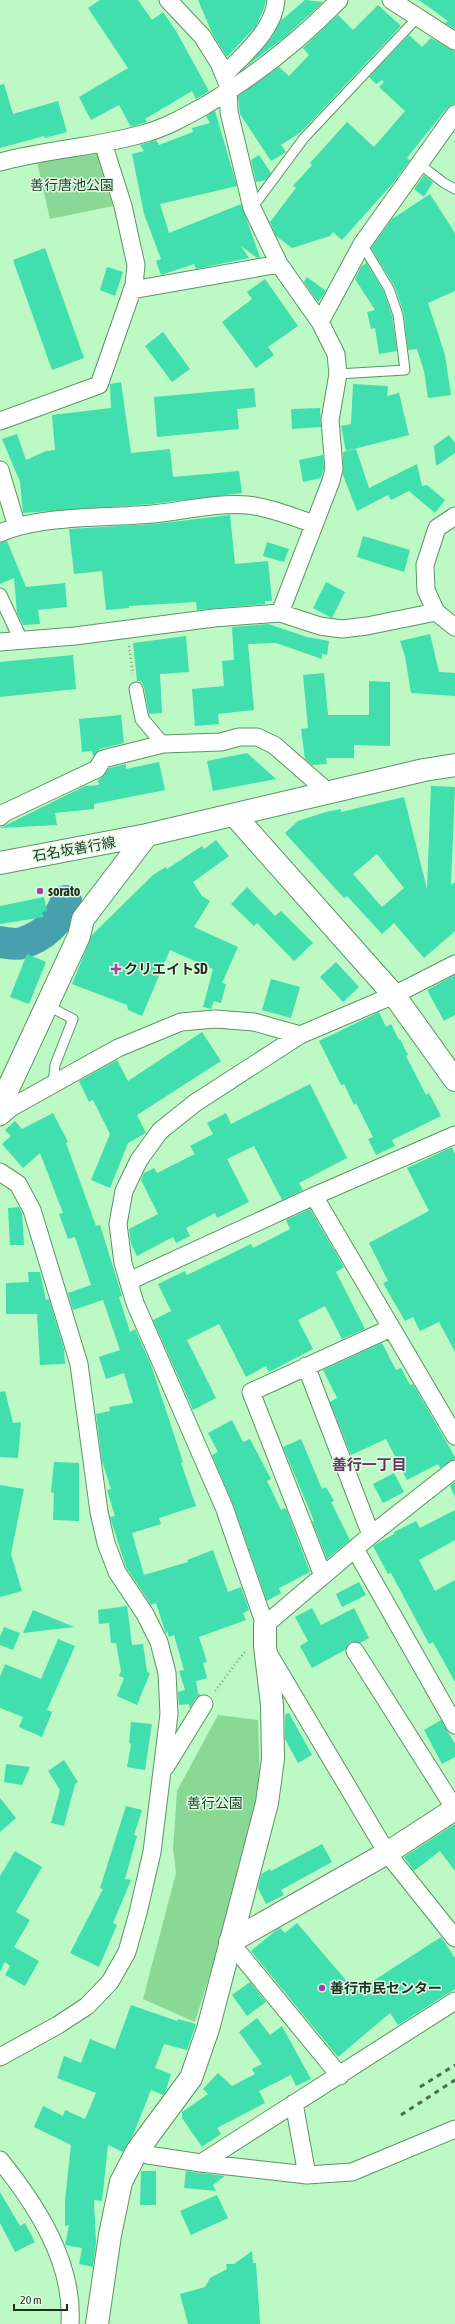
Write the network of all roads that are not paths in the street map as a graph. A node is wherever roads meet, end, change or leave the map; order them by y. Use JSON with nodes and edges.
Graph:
{"nodes":[{"id":1,"x":168,"y":0,"type":"edge"},
{"id":2,"x":276,"y":0,"type":"edge"},
{"id":3,"x":339,"y":0,"type":"edge"},
{"id":4,"x":391,"y":0,"type":"edge"},
{"id":5,"x":418,"y":17,"type":"junction"},
{"id":6,"x":455,"y":41,"type":"edge"},
{"id":7,"x":224,"y":75,"type":"junction"},
{"id":8,"x":228,"y":92,"type":"junction"},
{"id":9,"x":455,"y":114,"type":"edge"},
{"id":10,"x":103,"y":143,"type":"junction"},
{"id":11,"x":0,"y":162,"type":"edge"},
{"id":12,"x":418,"y":163,"type":"junction"},
{"id":13,"x":455,"y":189,"type":"edge"},
{"id":14,"x":252,"y":208,"type":"junction"},
{"id":15,"x":362,"y":244,"type":"junction"},
{"id":16,"x":279,"y":264,"type":"junction"},
{"id":17,"x":132,"y":290,"type":"junction"},
{"id":18,"x":320,"y":322,"type":"junction"},
{"id":19,"x":338,"y":374,"type":"junction"},
{"id":20,"x":0,"y":421,"type":"edge"},
{"id":21,"x":0,"y":470,"type":"edge"},
{"id":22,"x":455,"y":516,"type":"edge"},
{"id":23,"x":314,"y":524,"type":"junction"},
{"id":24,"x":17,"y":527,"type":"junction"},
{"id":25,"x":0,"y":533,"type":"edge"},
{"id":26,"x":0,"y":595,"type":"edge"},
{"id":27,"x":436,"y":612,"type":"junction"},
{"id":28,"x":280,"y":613,"type":"junction"},
{"id":29,"x":455,"y":628,"type":"edge"},
{"id":30,"x":21,"y":640,"type":"junction"},
{"id":31,"x":0,"y":642,"type":"edge"},
{"id":32,"x":136,"y":689,"type":"road end"},
{"id":33,"x":163,"y":744,"type":"junction"},
{"id":34,"x":455,"y":765,"type":"edge"},
{"id":35,"x":329,"y":793,"type":"junction"},
{"id":36,"x":234,"y":816,"type":"junction"},
{"id":37,"x":0,"y":817,"type":"edge"},
{"id":38,"x":147,"y":835,"type":"junction"},
{"id":39,"x":0,"y":863,"type":"edge"},
{"id":40,"x":455,"y":964,"type":"edge"},
{"id":41,"x":394,"y":995,"type":"junction"},
{"id":42,"x":54,"y":1009,"type":"dead end"},
{"id":43,"x":300,"y":1035,"type":"junction"},
{"id":44,"x":455,"y":1080,"type":"edge"},
{"id":45,"x":53,"y":1084,"type":"junction"},
{"id":46,"x":0,"y":1106,"type":"edge"},
{"id":47,"x":0,"y":1117,"type":"edge"},
{"id":48,"x":455,"y":1134,"type":"edge"},
{"id":49,"x":0,"y":1172,"type":"edge"},
{"id":50,"x":314,"y":1196,"type":"junction"},
{"id":51,"x":129,"y":1281,"type":"junction"},
{"id":52,"x":391,"y":1328,"type":"junction"},
{"id":53,"x":306,"y":1366,"type":"junction"},
{"id":54,"x":455,"y":1436,"type":"edge"},
{"id":55,"x":455,"y":1469,"type":"edge"},
{"id":56,"x":371,"y":1534,"type":"junction"},
{"id":57,"x":355,"y":1549,"type":"junction"},
{"id":58,"x":323,"y":1576,"type":"junction"},
{"id":59,"x":259,"y":1640,"type":"junction"},
{"id":60,"x":355,"y":1651,"type":"dead end"},
{"id":61,"x":204,"y":1704,"type":"road end"},
{"id":62,"x":455,"y":1725,"type":"edge"},
{"id":63,"x":164,"y":1770,"type":"junction"},
{"id":64,"x":455,"y":1809,"type":"edge"},
{"id":65,"x":388,"y":1854,"type":"junction"},
{"id":66,"x":455,"y":1938,"type":"edge"},
{"id":67,"x":230,"y":1942,"type":"junction"},
{"id":68,"x":455,"y":2001,"type":"edge"},
{"id":69,"x":0,"y":2057,"type":"edge"},
{"id":70,"x":340,"y":2076,"type":"junction"},
{"id":71,"x":294,"y":2103,"type":"junction"},
{"id":72,"x":455,"y":2129,"type":"edge"},
{"id":73,"x":137,"y":2151,"type":"junction"},
{"id":74,"x":0,"y":2160,"type":"edge"},
{"id":75,"x":201,"y":2163,"type":"junction"},
{"id":76,"x":307,"y":2175,"type":"junction"},
{"id":77,"x":70,"y":2324,"type":"edge"},
{"id":78,"x":97,"y":2324,"type":"edge"}],
"edges":[{"from":1,"to":7,"type":"street"},
{"from":2,"to":7,"type":"street"},
{"from":3,"to":8,"type":"street"},
{"from":4,"to":5,"type":"street"},
{"from":5,"to":6,"type":"street"},
{"from":5,"to":14,"type":"lane"},
{"from":7,"to":8,"type":"street"},
{"from":8,"to":10,"type":"street"},
{"from":8,"to":14,"type":"street"},
{"from":9,"to":12,"type":"street"},
{"from":10,"to":11,"type":"street"},
{"from":10,"to":17,"type":"street"},
{"from":12,"to":13,"type":"lane"},
{"from":12,"to":15,"type":"street"},
{"from":14,"to":16,"type":"street"},
{"from":15,"to":18,"type":"street"},
{"from":15,"to":19,"type":"lane"},
{"from":16,"to":17,"type":"street"},
{"from":16,"to":18,"type":"street"},
{"from":17,"to":20,"type":"street"},
{"from":18,"to":19,"type":"street"},
{"from":19,"to":23,"type":"street"},
{"from":21,"to":24,"type":"street"},
{"from":22,"to":27,"type":"street"},
{"from":23,"to":24,"type":"street"},
{"from":23,"to":28,"type":"street"},
{"from":24,"to":25,"type":"street"},
{"from":26,"to":30,"type":"street"},
{"from":27,"to":28,"type":"street"},
{"from":27,"to":29,"type":"street"},
{"from":28,"to":30,"type":"street"},
{"from":30,"to":31,"type":"street"},
{"from":32,"to":33,"type":"street"},
{"from":33,"to":35,"type":"street"},
{"from":33,"to":37,"type":"street"},
{"from":34,"to":35,"type":"street","name":"石名坂善行線"},
{"from":35,"to":36,"type":"street","name":"石名坂善行線"},
{"from":36,"to":38,"type":"street","name":"石名坂善行線"},
{"from":36,"to":41,"type":"street"},
{"from":38,"to":39,"type":"street","name":"石名坂善行線"},
{"from":38,"to":46,"type":"street"},
{"from":40,"to":41,"type":"street"},
{"from":41,"to":43,"type":"street"},
{"from":41,"to":44,"type":"street"},
{"from":42,"to":45,"type":"lane"},
{"from":43,"to":45,"type":"street"},
{"from":43,"to":51,"type":"street"},
{"from":45,"to":47,"type":"street"},
{"from":48,"to":50,"type":"street"},
{"from":49,"to":63,"type":"street"},
{"from":50,"to":51,"type":"street"},
{"from":50,"to":52,"type":"street"},
{"from":51,"to":59,"type":"street"},
{"from":52,"to":53,"type":"street"},
{"from":52,"to":54,"type":"street"},
{"from":53,"to":56,"type":"street"},
{"from":53,"to":58,"type":"street"},
{"from":55,"to":56,"type":"street"},
{"from":56,"to":57,"type":"street"},
{"from":57,"to":58,"type":"street"},
{"from":57,"to":62,"type":"street"},
{"from":58,"to":59,"type":"street"},
{"from":59,"to":65,"type":"street"},
{"from":59,"to":67,"type":"street"},
{"from":60,"to":64,"type":"street"},
{"from":61,"to":63,"type":"street"},
{"from":63,"to":69,"type":"street"},
{"from":64,"to":65,"type":"street"},
{"from":65,"to":66,"type":"street"},
{"from":65,"to":67,"type":"street"},
{"from":67,"to":70,"type":"street"},
{"from":67,"to":73,"type":"street"},
{"from":68,"to":70,"type":"street"},
{"from":70,"to":71,"type":"street"},
{"from":71,"to":75,"type":"street"},
{"from":71,"to":76,"type":"street"},
{"from":72,"to":76,"type":"street"},
{"from":73,"to":75,"type":"street"},
{"from":73,"to":78,"type":"street"},
{"from":74,"to":77,"type":"street"},
{"from":75,"to":76,"type":"street"}]}
